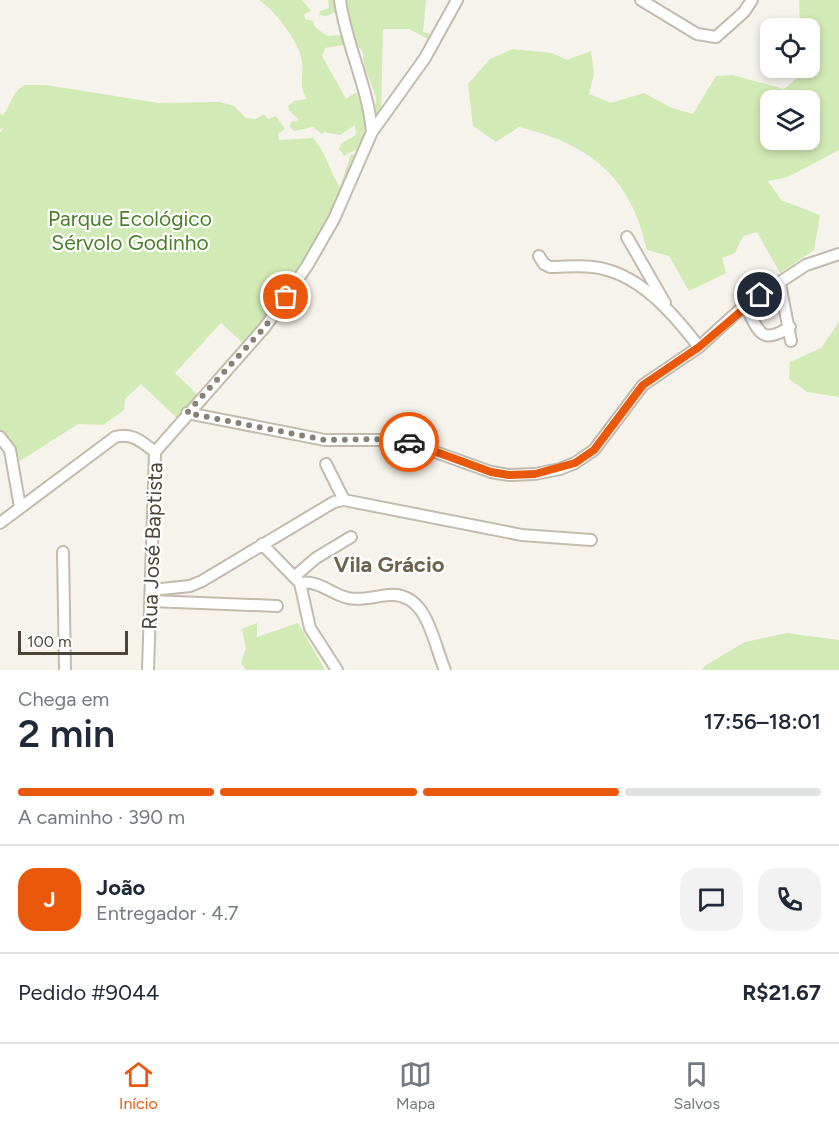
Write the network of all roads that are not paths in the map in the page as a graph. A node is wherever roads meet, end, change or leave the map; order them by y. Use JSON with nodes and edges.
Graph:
{"nodes":[{"id":1,"x":340,"y":0,"type":"edge"},
{"id":2,"x":457,"y":0,"type":"edge"},
{"id":3,"x":641,"y":0,"type":"edge"},
{"id":4,"x":752,"y":0,"type":"edge"},
{"id":5,"x":372,"y":132,"type":"junction"},
{"id":6,"x":627,"y":237,"type":"dead end"},
{"id":7,"x":839,"y":254,"type":"edge"},
{"id":8,"x":539,"y":256,"type":"dead end"},
{"id":9,"x":780,"y":284,"type":"junction"},
{"id":10,"x":745,"y":305,"type":"junction"},
{"id":11,"x":670,"y":311,"type":"junction"},
{"id":12,"x":790,"y":327,"type":"junction"},
{"id":13,"x":791,"y":341,"type":"dead end"},
{"id":14,"x":699,"y":347,"type":"junction"},
{"id":15,"x":187,"y":413,"type":"junction"},
{"id":16,"x":0,"y":437,"type":"edge"},
{"id":17,"x":155,"y":452,"type":"junction"},
{"id":18,"x":326,"y":464,"type":"dead end"},
{"id":19,"x":344,"y":500,"type":"junction"},
{"id":20,"x":20,"y":507,"type":"junction"},
{"id":21,"x":0,"y":523,"type":"edge"},
{"id":22,"x":351,"y":537,"type":"dead end"},
{"id":23,"x":591,"y":540,"type":"dead end"},
{"id":24,"x":262,"y":544,"type":"junction"},
{"id":25,"x":63,"y":552,"type":"dead end"},
{"id":26,"x":297,"y":580,"type":"junction"},
{"id":27,"x":151,"y":595,"type":"junction"},
{"id":28,"x":277,"y":606,"type":"dead end"},
{"id":29,"x":65,"y":670,"type":"edge"},
{"id":30,"x":148,"y":670,"type":"edge"},
{"id":31,"x":337,"y":670,"type":"edge"},
{"id":32,"x":445,"y":670,"type":"edge"}],
"edges":[{"from":1,"to":5,"type":"street"},
{"from":2,"to":5,"type":"street","name":"Rua José Baptista"},
{"from":3,"to":4,"type":"street"},
{"from":5,"to":15,"type":"street","name":"Rua José Baptista"},
{"from":6,"to":11,"type":"street"},
{"from":7,"to":9,"type":"street"},
{"from":8,"to":11,"type":"street"},
{"from":9,"to":10,"type":"street"},
{"from":9,"to":12,"type":"street"},
{"from":10,"to":12,"type":"street"},
{"from":10,"to":14,"type":"street"},
{"from":11,"to":14,"type":"street"},
{"from":12,"to":13,"type":"street"},
{"from":14,"to":15,"type":"street"},
{"from":15,"to":17,"type":"street","name":"Rua José Baptista"},
{"from":16,"to":20,"type":"street"},
{"from":17,"to":20,"type":"street"},
{"from":17,"to":27,"type":"street","name":"Rua José Baptista"},
{"from":18,"to":19,"type":"street"},
{"from":19,"to":23,"type":"street"},
{"from":19,"to":24,"type":"street"},
{"from":20,"to":21,"type":"street"},
{"from":22,"to":26,"type":"street"},
{"from":24,"to":26,"type":"street"},
{"from":24,"to":27,"type":"street"},
{"from":25,"to":29,"type":"street"},
{"from":26,"to":31,"type":"street"},
{"from":26,"to":32,"type":"street"},
{"from":27,"to":28,"type":"street"},
{"from":27,"to":30,"type":"street","name":"Rua José Baptista"}]}
